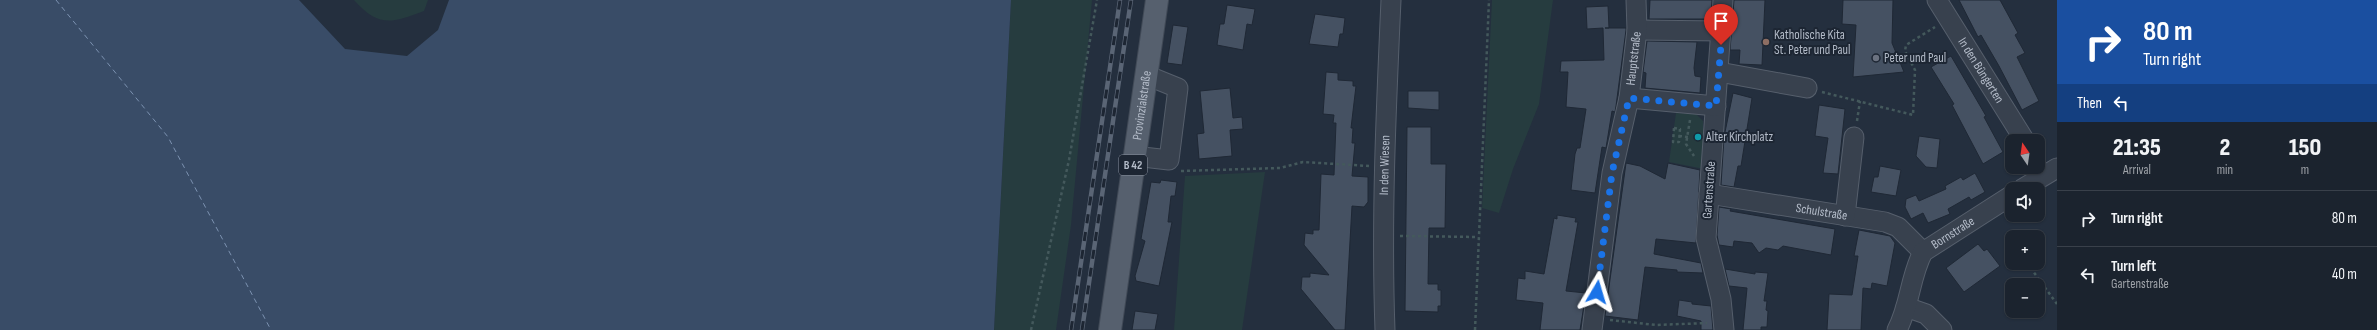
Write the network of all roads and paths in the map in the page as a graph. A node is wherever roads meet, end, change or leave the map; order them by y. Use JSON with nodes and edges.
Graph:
{"nodes":[{"id":1,"x":1097,"y":0,"type":"edge"},
{"id":2,"x":1157,"y":0,"type":"edge"},
{"id":3,"x":1391,"y":0,"type":"edge"},
{"id":4,"x":1489,"y":0,"type":"edge"},
{"id":5,"x":1636,"y":0,"type":"edge"},
{"id":6,"x":1723,"y":0,"type":"edge"},
{"id":7,"x":1937,"y":0,"type":"edge"},
{"id":8,"x":1950,"y":19,"type":"junction"},
{"id":9,"x":1637,"y":30,"type":"junction"},
{"id":10,"x":1722,"y":31,"type":"junction"},
{"id":11,"x":1719,"y":72,"type":"junction"},
{"id":12,"x":1146,"y":75,"type":"junction"},
{"id":13,"x":1807,"y":88,"type":"joint"},
{"id":14,"x":1629,"y":98,"type":"junction"},
{"id":15,"x":1692,"y":104,"type":"junction"},
{"id":16,"x":1716,"y":106,"type":"junction"},
{"id":17,"x":2021,"y":134,"type":"edge"},
{"id":18,"x":1679,"y":136,"type":"junction"},
{"id":19,"x":1688,"y":137,"type":"junction"},
{"id":20,"x":1854,"y":137,"type":"dead end"},
{"id":21,"x":1134,"y":156,"type":"junction"},
{"id":22,"x":1711,"y":162,"type":"junction"},
{"id":23,"x":1383,"y":167,"type":"junction"},
{"id":24,"x":2047,"y":169,"type":"edge"},
{"id":25,"x":1177,"y":171,"type":"dead end"},
{"id":26,"x":2031,"y":182,"type":"edge"},
{"id":27,"x":1709,"y":194,"type":"junction"},
{"id":28,"x":2005,"y":199,"type":"edge"},
{"id":29,"x":1845,"y":216,"type":"junction"},
{"id":30,"x":1383,"y":236,"type":"junction"},
{"id":31,"x":1478,"y":237,"type":"junction"},
{"id":32,"x":1923,"y":252,"type":"junction"},
{"id":33,"x":2032,"y":270,"type":"edge"},
{"id":34,"x":2057,"y":304,"type":"edge"},
{"id":35,"x":1906,"y":307,"type":"junction"},
{"id":36,"x":1592,"y":324,"type":"edge"},
{"id":37,"x":1724,"y":326,"type":"edge"},
{"id":38,"x":1031,"y":330,"type":"edge"},
{"id":39,"x":1110,"y":330,"type":"edge"},
{"id":40,"x":1385,"y":330,"type":"edge"},
{"id":41,"x":1475,"y":330,"type":"edge"},
{"id":42,"x":1897,"y":330,"type":"edge"},
{"id":43,"x":1942,"y":330,"type":"edge"}],
"edges":[{"from":1,"to":38,"type":"path"},
{"from":2,"to":12,"type":"main road","name":"Provinzialstraße","number":"B 42"},
{"from":3,"to":23,"type":"street","name":"In den Wiesen"},
{"from":4,"to":31,"type":"path"},
{"from":5,"to":9,"type":"street","name":"Hauptstraße"},
{"from":6,"to":10,"type":"street","name":"Gartenstraße"},
{"from":7,"to":8,"type":"street","name":"In den Büngerten"},
{"from":8,"to":13,"type":"path"},
{"from":8,"to":17,"type":"street","name":"In den Büngerten"},
{"from":9,"to":10,"type":"street"},
{"from":9,"to":14,"type":"street","name":"Hauptstraße"},
{"from":10,"to":11,"type":"street","name":"Gartenstraße"},
{"from":11,"to":13,"type":"street"},
{"from":11,"to":16,"type":"street","name":"Gartenstraße"},
{"from":12,"to":21,"type":"main road","name":"Provinzialstraße","number":"B 42"},
{"from":12,"to":21,"type":"street"},
{"from":14,"to":15,"type":"street"},
{"from":14,"to":36,"type":"street","name":"Hauptstraße"},
{"from":15,"to":16,"type":"street"},
{"from":15,"to":19,"type":"path"},
{"from":16,"to":22,"type":"street","name":"Gartenstraße"},
{"from":18,"to":18,"type":"path"},
{"from":18,"to":19,"type":"path"},
{"from":19,"to":22,"type":"path"},
{"from":20,"to":29,"type":"street"},
{"from":21,"to":39,"type":"main road","name":"Provinzialstraße","number":"B 42"},
{"from":22,"to":27,"type":"street","name":"Gartenstraße"},
{"from":23,"to":25,"type":"path"},
{"from":23,"to":30,"type":"street","name":"In den Wiesen"},
{"from":24,"to":26,"type":"street"},
{"from":27,"to":29,"type":"street","name":"Schulstraße"},
{"from":27,"to":37,"type":"street","name":"Gartenstraße"},
{"from":28,"to":32,"type":"street","name":"Bornstraße"},
{"from":29,"to":32,"type":"street","name":"Schulstraße"},
{"from":30,"to":31,"type":"path"},
{"from":30,"to":40,"type":"street","name":"In den Wiesen"},
{"from":31,"to":41,"type":"path"},
{"from":32,"to":35,"type":"street","name":"Bornstraße"},
{"from":33,"to":34,"type":"path"},
{"from":35,"to":42,"type":"street","name":"Bornstraße"},
{"from":35,"to":43,"type":"street"},
{"from":36,"to":37,"type":"path"}]}
